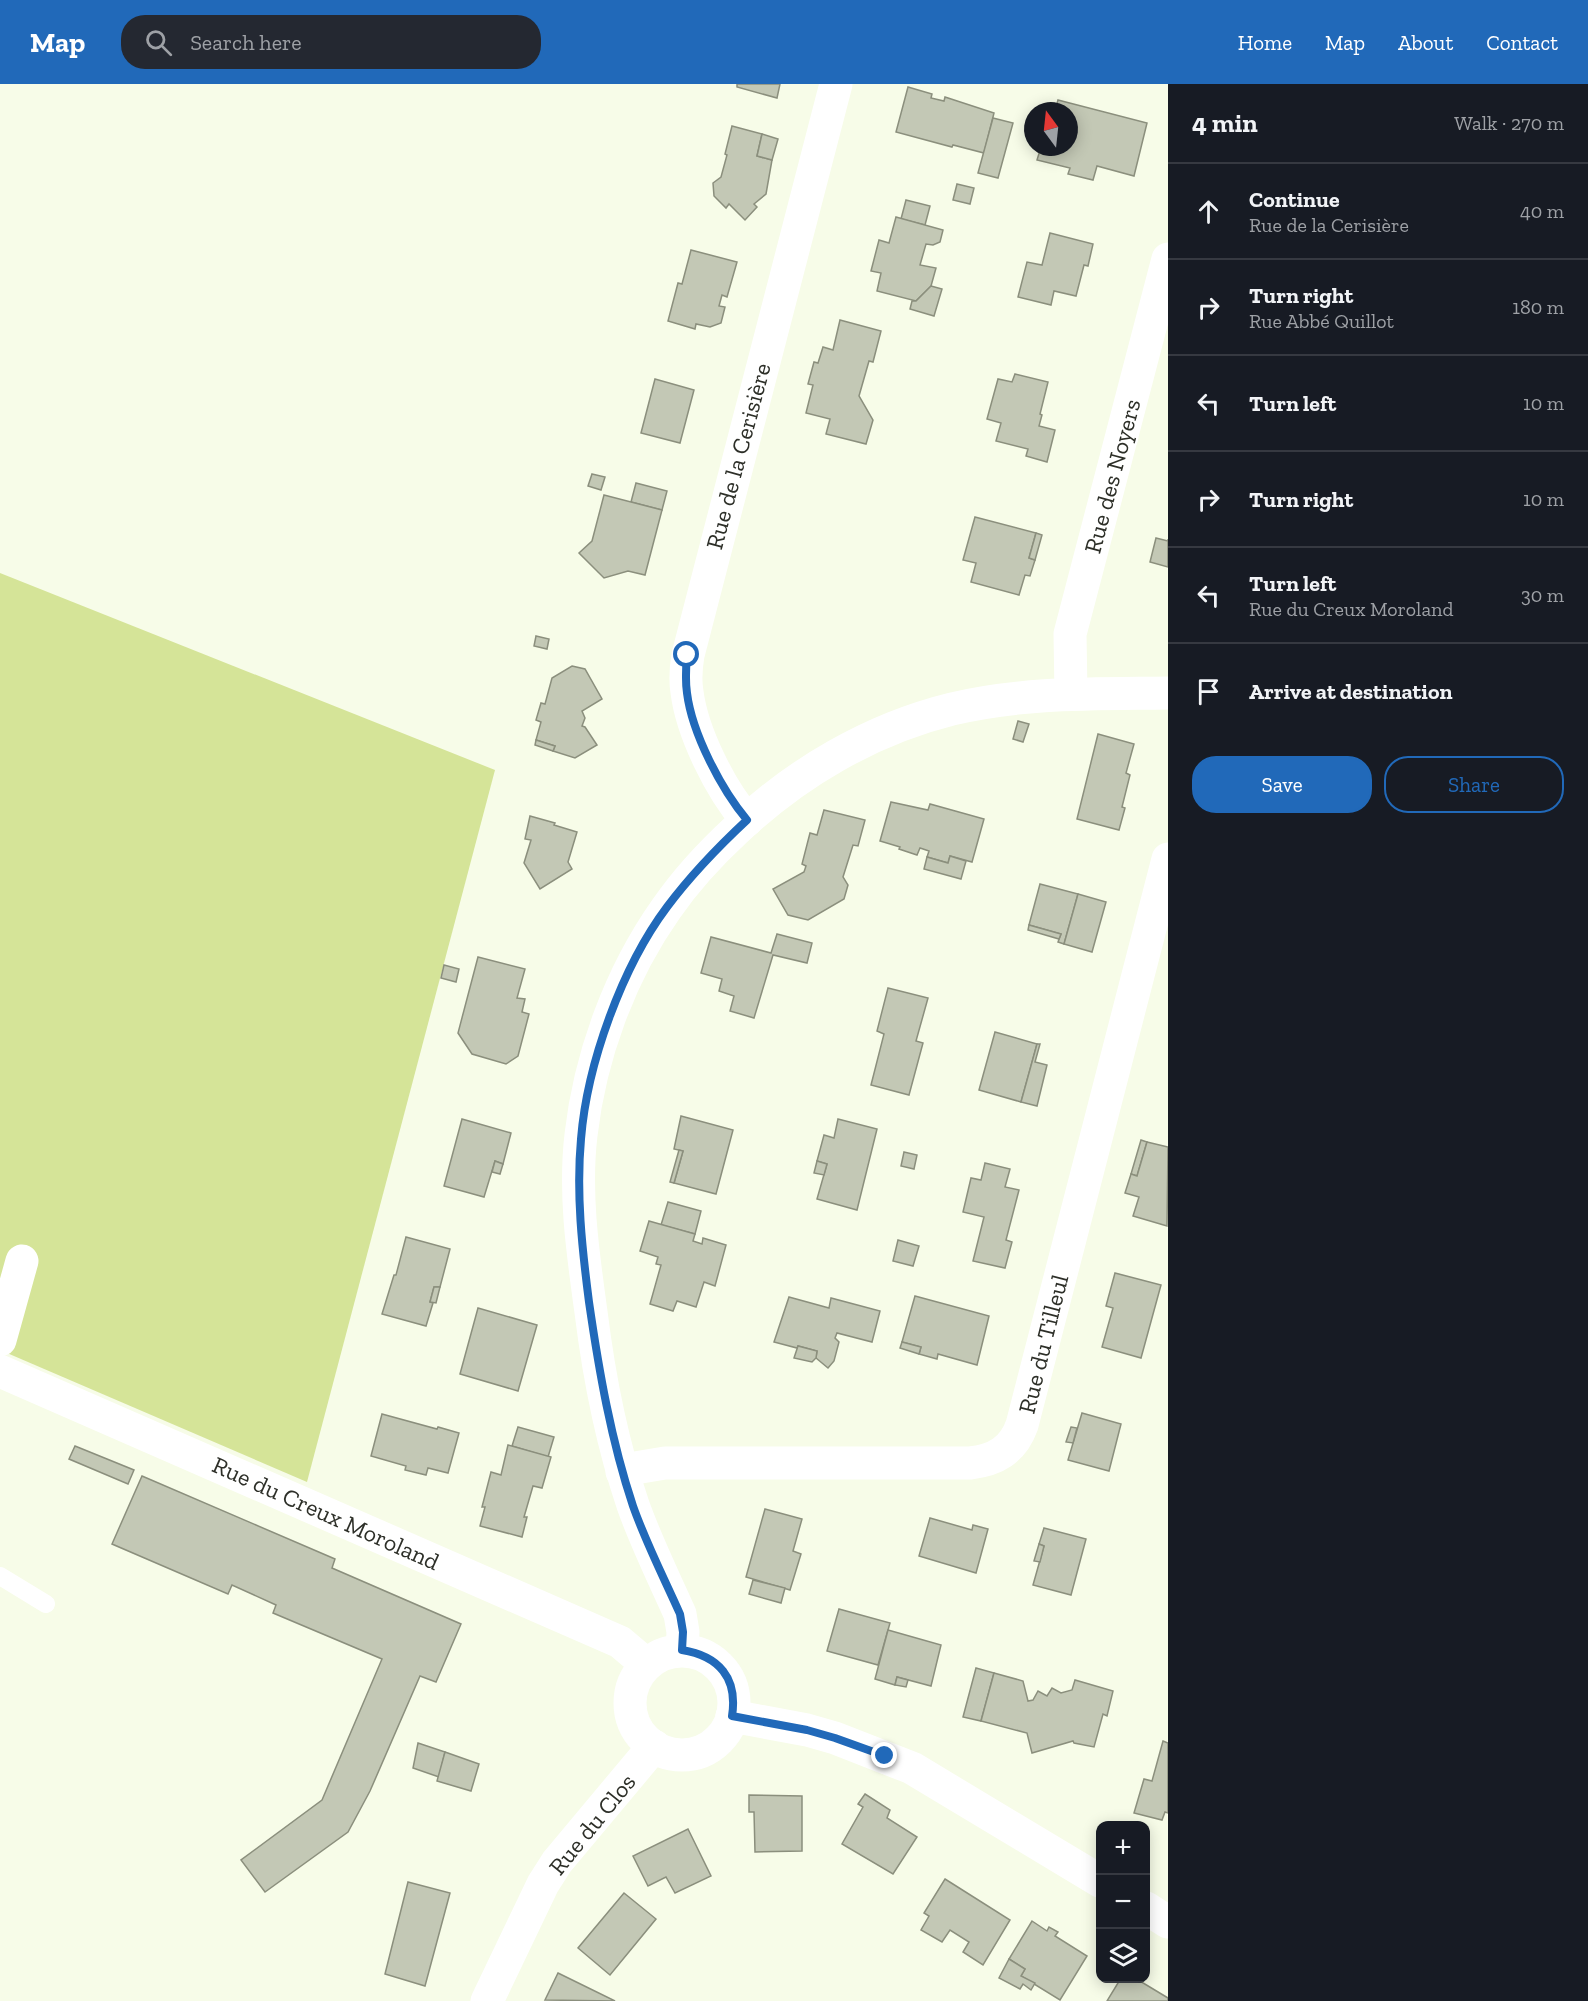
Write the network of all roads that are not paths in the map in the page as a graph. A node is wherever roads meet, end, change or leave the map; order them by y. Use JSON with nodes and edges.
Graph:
{"nodes":[{"id":1,"x":836,"y":84,"type":"edge"},
{"id":2,"x":1168,"y":259,"type":"edge"},
{"id":3,"x":1168,"y":693,"type":"edge"},
{"id":4,"x":1071,"y":694,"type":"junction"},
{"id":5,"x":747,"y":820,"type":"junction"},
{"id":6,"x":1168,"y":859,"type":"edge"},
{"id":7,"x":22,"y":1261,"type":"dead end"},
{"id":8,"x":0,"y":1340,"type":"edge"},
{"id":9,"x":0,"y":1371,"type":"edge"},
{"id":10,"x":622,"y":1472,"type":"junction"},
{"id":11,"x":0,"y":1576,"type":"edge"},
{"id":12,"x":46,"y":1604,"type":"dead end"},
{"id":13,"x":682,"y":1650,"type":"junction"},
{"id":14,"x":646,"y":1664,"type":"junction"},
{"id":15,"x":732,"y":1716,"type":"junction"},
{"id":16,"x":654,"y":1746,"type":"junction"},
{"id":17,"x":1096,"y":1878,"type":"edge"},
{"id":18,"x":1150,"y":1911,"type":"edge"},
{"id":19,"x":1168,"y":1922,"type":"edge"},
{"id":20,"x":488,"y":2001,"type":"edge"}],
"edges":[{"from":1,"to":5,"type":"street","name":"Rue de la Cerisière"},
{"from":2,"to":4,"type":"street","name":"Rue des Noyers"},
{"from":3,"to":4,"type":"street"},
{"from":4,"to":5,"type":"street"},
{"from":5,"to":10,"type":"street"},
{"from":6,"to":10,"type":"street","name":"Rue du Tilleul"},
{"from":7,"to":8,"type":"street"},
{"from":9,"to":14,"type":"street","name":"Rue du Creux Moroland"},
{"from":10,"to":13,"type":"street"},
{"from":11,"to":12,"type":"lane"},
{"from":13,"to":14,"type":"street"},
{"from":13,"to":15,"type":"street"},
{"from":14,"to":16,"type":"street"},
{"from":15,"to":16,"type":"street"},
{"from":15,"to":17,"type":"street"},
{"from":16,"to":20,"type":"street","name":"Rue du Clos"},
{"from":18,"to":19,"type":"street"}]}
